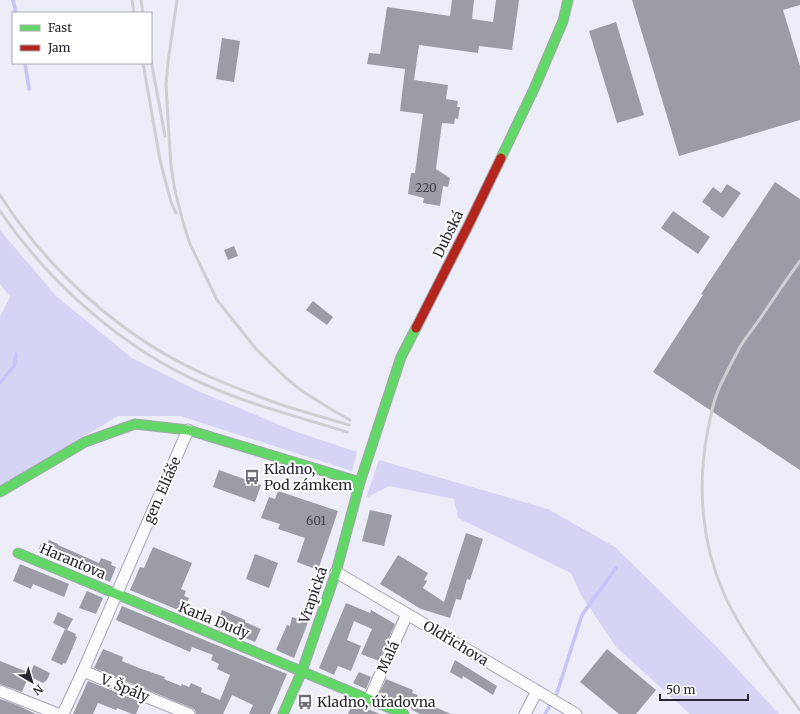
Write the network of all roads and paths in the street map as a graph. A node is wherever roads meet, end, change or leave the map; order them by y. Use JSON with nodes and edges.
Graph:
{"nodes":[{"id":1,"x":568,"y":0,"type":"edge"},
{"id":2,"x":188,"y":430,"type":"junction"},
{"id":3,"x":360,"y":482,"type":"junction"},
{"id":4,"x":0,"y":492,"type":"edge"},
{"id":5,"x":18,"y":553,"type":"dead end"},
{"id":6,"x":336,"y":572,"type":"junction"},
{"id":7,"x":116,"y":594,"type":"junction"},
{"id":8,"x":407,"y":614,"type":"junction"},
{"id":9,"x":83,"y":671,"type":"junction"},
{"id":10,"x":302,"y":671,"type":"junction"},
{"id":11,"x":0,"y":691,"type":"edge"},
{"id":12,"x":537,"y":691,"type":"junction"},
{"id":13,"x":369,"y":700,"type":"junction"},
{"id":14,"x":390,"y":711,"type":"edge"},
{"id":15,"x":58,"y":714,"type":"edge"},
{"id":16,"x":63,"y":714,"type":"edge"},
{"id":17,"x":189,"y":714,"type":"edge"},
{"id":18,"x":283,"y":714,"type":"edge"},
{"id":19,"x":404,"y":714,"type":"edge"},
{"id":20,"x":525,"y":714,"type":"edge"},
{"id":21,"x":576,"y":714,"type":"edge"}],
"edges":[{"from":1,"to":3,"type":"street","name":"Dubská"},
{"from":2,"to":3,"type":"street"},
{"from":2,"to":4,"type":"street"},
{"from":2,"to":7,"type":"street","name":"gen. Eliáše"},
{"from":3,"to":6,"type":"street","name":"Vrapická"},
{"from":5,"to":7,"type":"street","name":"Harantova"},
{"from":6,"to":8,"type":"street","name":"Oldřichova"},
{"from":6,"to":10,"type":"street","name":"Vrapická"},
{"from":7,"to":9,"type":"street","name":"gen. Eliáše"},
{"from":7,"to":10,"type":"street","name":"Karla Dudy"},
{"from":8,"to":12,"type":"street","name":"Oldřichova"},
{"from":8,"to":13,"type":"street","name":"Malá"},
{"from":9,"to":16,"type":"street","name":"gen. Eliáše"},
{"from":9,"to":17,"type":"street","name":"V. Špály"},
{"from":10,"to":13,"type":"street","name":"Karla Dudy"},
{"from":10,"to":18,"type":"street","name":"Vrapická"},
{"from":11,"to":15,"type":"street"},
{"from":12,"to":20,"type":"street"},
{"from":12,"to":21,"type":"street","name":"Oldřichova"},
{"from":13,"to":14,"type":"street","name":"Karla Dudy"},
{"from":14,"to":19,"type":"street","name":"Karla Dudy"}]}
